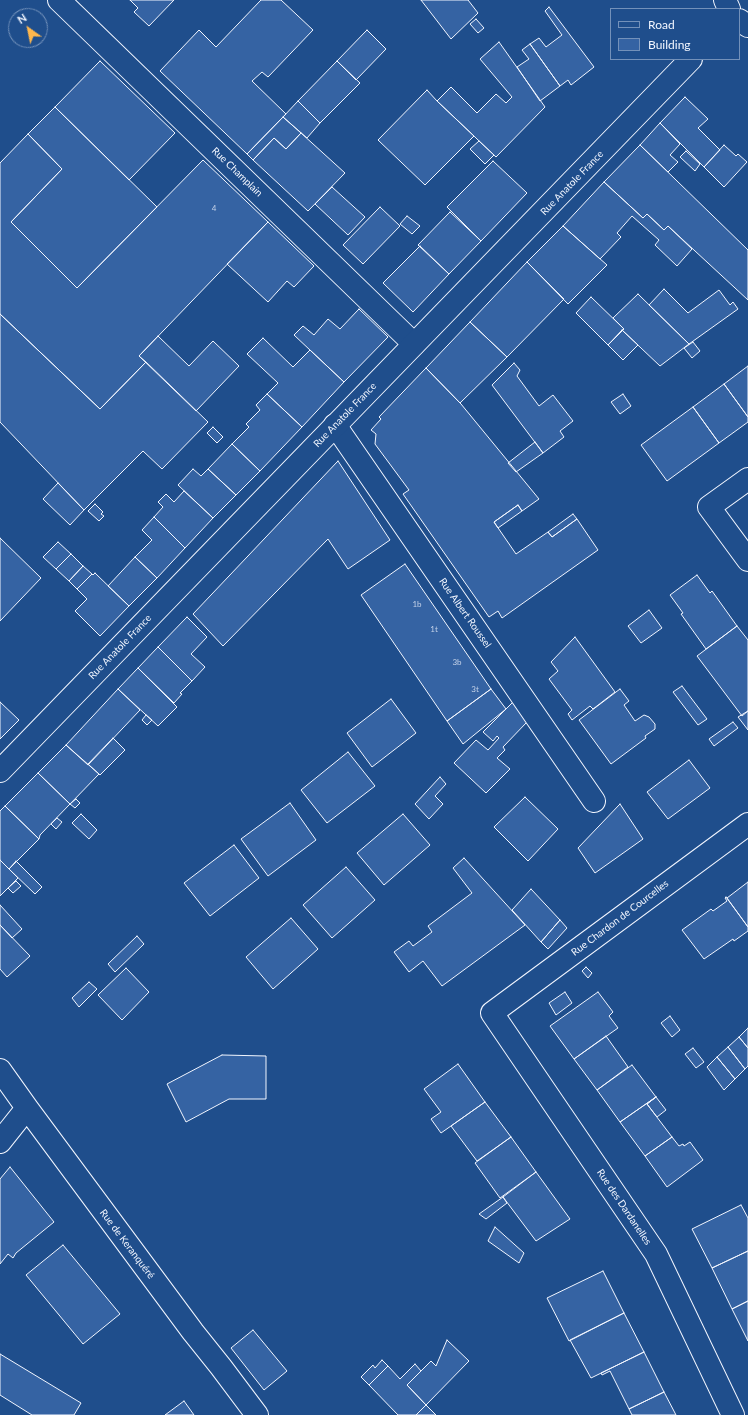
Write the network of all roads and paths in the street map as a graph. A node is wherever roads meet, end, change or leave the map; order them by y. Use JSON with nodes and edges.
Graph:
{"nodes":[{"id":1,"x":59,"y":0,"type":"edge"},
{"id":2,"x":691,"y":60,"type":"edge"},
{"id":3,"x":414,"y":344,"type":"junction"},
{"id":4,"x":335,"y":425,"type":"junction"},
{"id":5,"x":748,"y":479,"type":"edge"},
{"id":6,"x":748,"y":560,"type":"edge"},
{"id":7,"x":0,"y":771,"type":"edge"},
{"id":8,"x":594,"y":801,"type":"dead end"},
{"id":9,"x":740,"y":830,"type":"edge"},
{"id":10,"x":492,"y":1013,"type":"joint"},
{"id":11,"x":0,"y":1070,"type":"edge"},
{"id":12,"x":27,"y":1108,"type":"junction"},
{"id":13,"x":0,"y":1142,"type":"edge"},
{"id":14,"x":257,"y":1415,"type":"edge"},
{"id":15,"x":733,"y":1415,"type":"edge"}],
"edges":[{"from":1,"to":3,"type":"street","name":"Rue Champlain"},
{"from":2,"to":3,"type":"street","name":"Rue Anatole France"},
{"from":3,"to":4,"type":"street","name":"Rue Anatole France"},
{"from":4,"to":7,"type":"street","name":"Rue Anatole France"},
{"from":4,"to":8,"type":"street","name":"Rue Albert Roussel"},
{"from":5,"to":6,"type":"street"},
{"from":9,"to":10,"type":"street","name":"Rue Chardon de Courcelles"},
{"from":10,"to":15,"type":"street","name":"Rue des Dardanelles"},
{"from":11,"to":12,"type":"street","name":"Rue de Keranquéré"},
{"from":12,"to":13,"type":"street"},
{"from":12,"to":14,"type":"street","name":"Rue de Keranquéré"}]}
